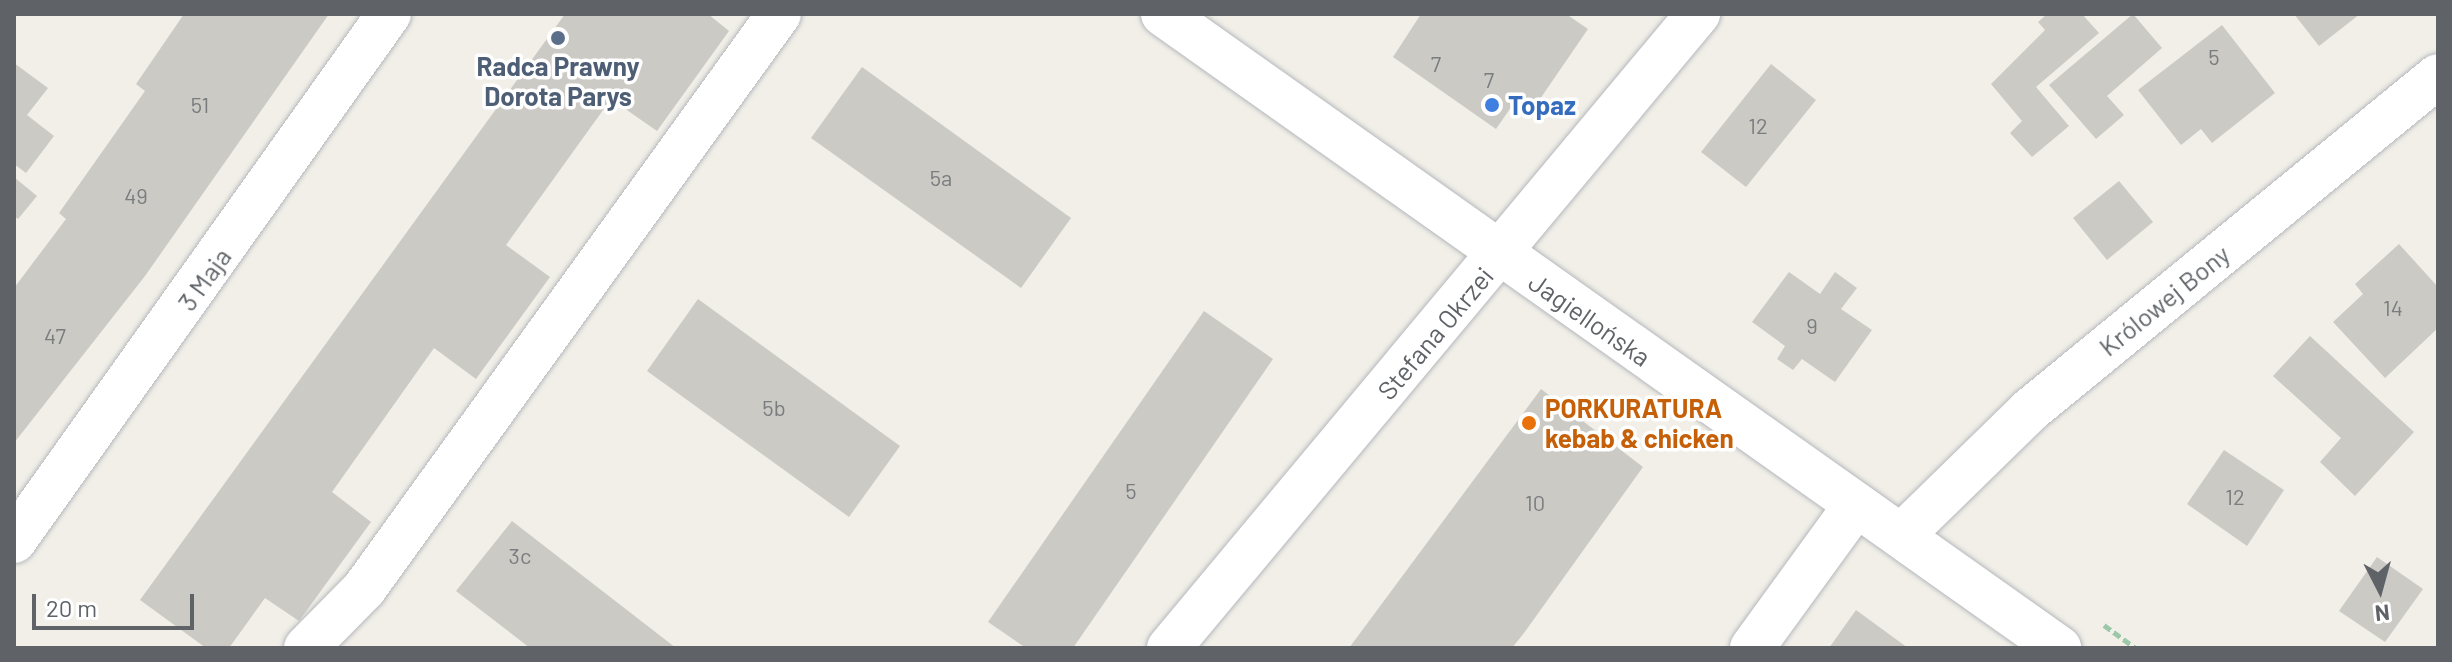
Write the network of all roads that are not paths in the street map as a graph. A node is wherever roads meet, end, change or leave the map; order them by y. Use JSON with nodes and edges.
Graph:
{"nodes":[{"id":1,"x":389,"y":14,"type":"edge"},
{"id":2,"x":779,"y":14,"type":"edge"},
{"id":3,"x":1163,"y":14,"type":"edge"},
{"id":4,"x":1698,"y":14,"type":"edge"},
{"id":5,"x":2438,"y":76,"type":"edge"},
{"id":6,"x":1500,"y":257,"type":"junction"},
{"id":7,"x":1856,"y":505,"type":"junction"},
{"id":8,"x":1901,"y":536,"type":"junction"},
{"id":9,"x":14,"y":541,"type":"edge"},
{"id":10,"x":306,"y":648,"type":"edge"},
{"id":11,"x":1169,"y":648,"type":"edge"},
{"id":12,"x":1752,"y":648,"type":"edge"},
{"id":13,"x":2059,"y":648,"type":"edge"}],
"edges":[{"from":1,"to":9,"type":"street","name":"3 Maja"},
{"from":2,"to":10,"type":"street"},
{"from":3,"to":6,"type":"street","name":"Jagiellońska"},
{"from":4,"to":6,"type":"street","name":"Stefana Okrzei"},
{"from":5,"to":8,"type":"street","name":"Królowej Bony"},
{"from":6,"to":7,"type":"street","name":"Jagiellońska"},
{"from":6,"to":11,"type":"street","name":"Stefana Okrzei"},
{"from":7,"to":8,"type":"street","name":"Jagiellońska"},
{"from":7,"to":12,"type":"street"},
{"from":8,"to":13,"type":"street","name":"Jagiellońska"}]}
